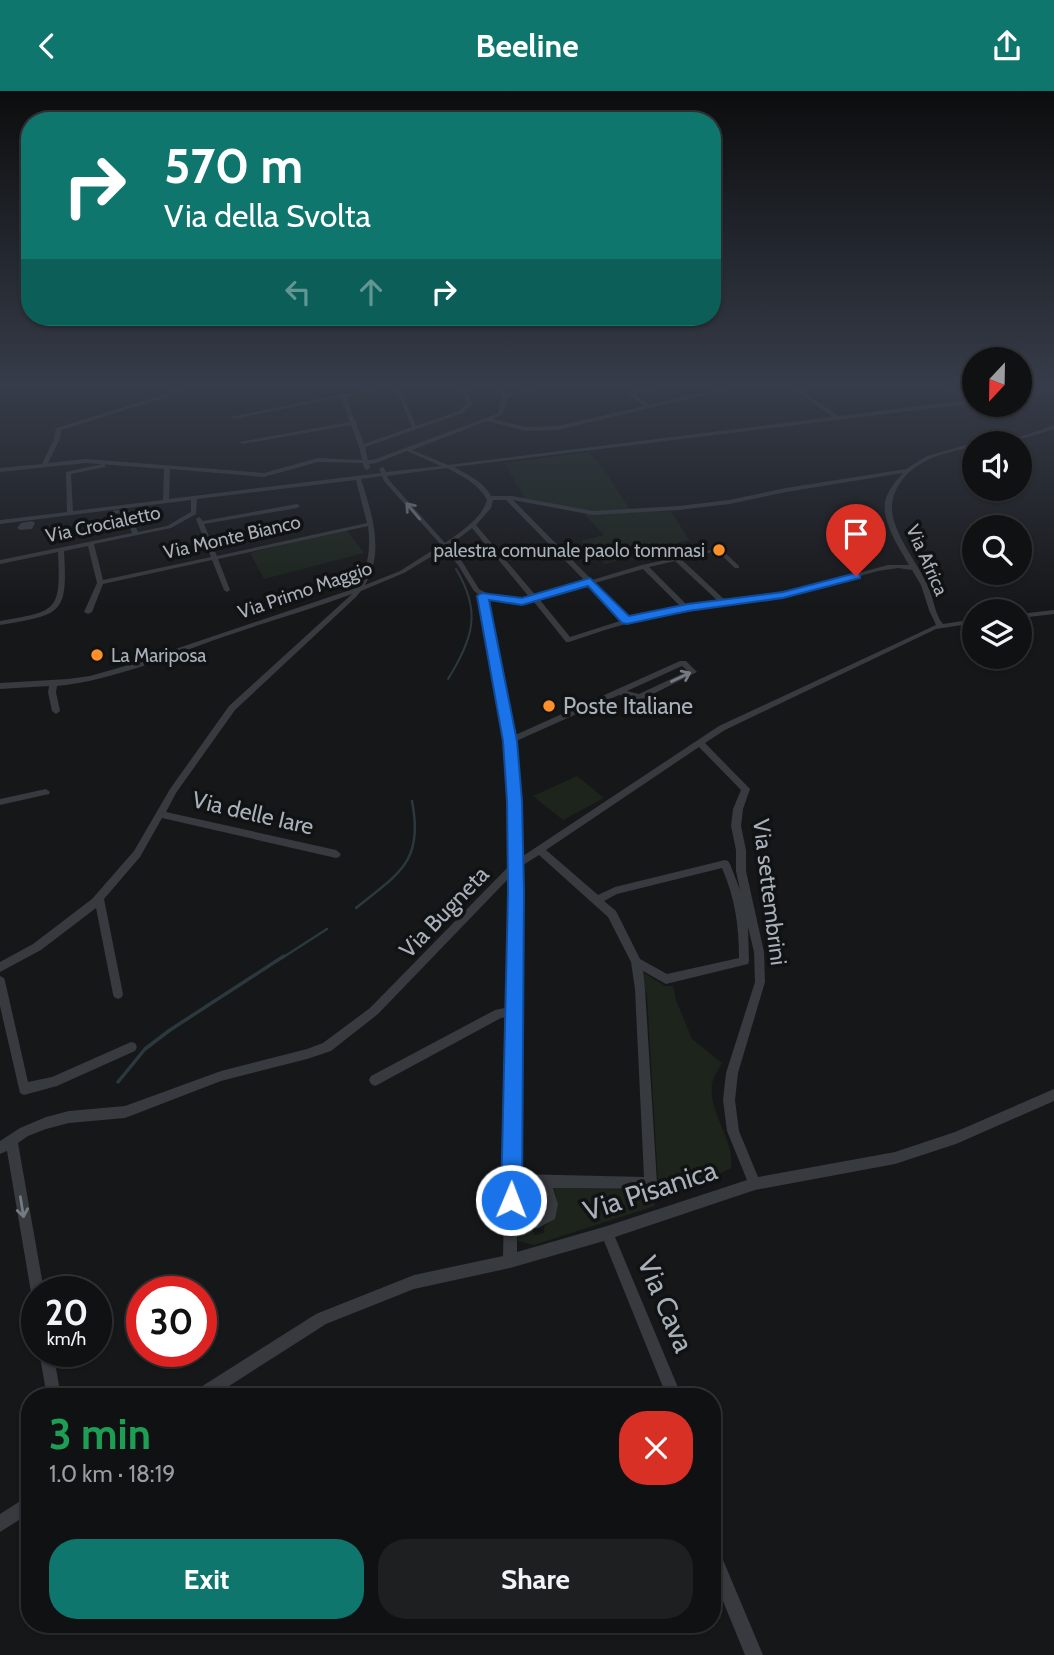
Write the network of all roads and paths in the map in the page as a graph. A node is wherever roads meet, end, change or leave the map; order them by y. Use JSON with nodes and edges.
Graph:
{"nodes":[{"id":1,"x":47,"y":460,"type":"edge"},
{"id":2,"x":365,"y":460,"type":"edge"},
{"id":3,"x":380,"y":460,"type":"joint"},
{"id":4,"x":433,"y":460,"type":"edge"},
{"id":5,"x":496,"y":460,"type":"edge"},
{"id":6,"x":924,"y":460,"type":"edge"},
{"id":7,"x":104,"y":462,"type":"junction"},
{"id":8,"x":366,"y":463,"type":"junction"},
{"id":9,"x":471,"y":463,"type":"junction"},
{"id":10,"x":45,"y":464,"type":"junction"},
{"id":11,"x":448,"y":466,"type":"junction"},
{"id":12,"x":167,"y":468,"type":"junction"},
{"id":13,"x":423,"y":469,"type":"junction"},
{"id":14,"x":0,"y":470,"type":"edge"},
{"id":15,"x":908,"y":470,"type":"junction"},
{"id":16,"x":383,"y":474,"type":"junction"},
{"id":17,"x":264,"y":475,"type":"junction"},
{"id":18,"x":462,"y":475,"type":"junction"},
{"id":19,"x":368,"y":476,"type":"junction"},
{"id":20,"x":358,"y":478,"type":"junction"},
{"id":21,"x":238,"y":492,"type":"junction"},
{"id":22,"x":194,"y":498,"type":"junction"},
{"id":23,"x":490,"y":498,"type":"junction"},
{"id":24,"x":507,"y":498,"type":"junction"},
{"id":25,"x":166,"y":501,"type":"junction"},
{"id":26,"x":297,"y":506,"type":"dead end"},
{"id":27,"x":194,"y":513,"type":"junction"},
{"id":28,"x":71,"y":514,"type":"junction"},
{"id":29,"x":0,"y":521,"type":"edge"},
{"id":30,"x":32,"y":523,"type":"dead end"},
{"id":31,"x":201,"y":523,"type":"junction"},
{"id":32,"x":370,"y":524,"type":"junction"},
{"id":33,"x":472,"y":524,"type":"junction"},
{"id":34,"x":136,"y":535,"type":"junction"},
{"id":35,"x":91,"y":544,"type":"junction"},
{"id":36,"x":444,"y":547,"type":"junction"},
{"id":37,"x":61,"y":550,"type":"junction"},
{"id":38,"x":214,"y":558,"type":"junction"},
{"id":39,"x":676,"y":558,"type":"junction"},
{"id":40,"x":0,"y":562,"type":"edge"},
{"id":41,"x":644,"y":566,"type":"junction"},
{"id":42,"x":737,"y":568,"type":"dead end"},
{"id":43,"x":912,"y":568,"type":"junction"},
{"id":44,"x":590,"y":582,"type":"junction"},
{"id":45,"x":100,"y":583,"type":"junction"},
{"id":46,"x":359,"y":589,"type":"junction"},
{"id":47,"x":227,"y":590,"type":"dead end"},
{"id":48,"x":482,"y":596,"type":"junction"},
{"id":49,"x":534,"y":600,"type":"junction"},
{"id":50,"x":724,"y":603,"type":"junction"},
{"id":51,"x":687,"y":608,"type":"junction"},
{"id":52,"x":88,"y":612,"type":"dead end"},
{"id":53,"x":1054,"y":612,"type":"edge"},
{"id":54,"x":1032,"y":615,"type":"edge"},
{"id":55,"x":627,"y":621,"type":"junction"},
{"id":56,"x":962,"y":622,"type":"edge"},
{"id":57,"x":0,"y":624,"type":"edge"},
{"id":58,"x":940,"y":625,"type":"junction"},
{"id":59,"x":0,"y":686,"type":"edge"},
{"id":60,"x":53,"y":688,"type":"junction"},
{"id":61,"x":619,"y":692,"type":"junction"},
{"id":62,"x":56,"y":711,"type":"dead end"},
{"id":63,"x":510,"y":741,"type":"junction"},
{"id":64,"x":700,"y":743,"type":"junction"},
{"id":65,"x":46,"y":792,"type":"dead end"},
{"id":66,"x":0,"y":803,"type":"edge"},
{"id":67,"x":160,"y":814,"type":"junction"},
{"id":68,"x":539,"y":849,"type":"junction"},
{"id":69,"x":336,"y":854,"type":"dead end"},
{"id":70,"x":515,"y":866,"type":"junction"},
{"id":71,"x":99,"y":898,"type":"junction"},
{"id":72,"x":597,"y":900,"type":"junction"},
{"id":73,"x":636,"y":962,"type":"junction"},
{"id":74,"x":0,"y":967,"type":"edge"},
{"id":75,"x":0,"y":981,"type":"edge"},
{"id":76,"x":118,"y":994,"type":"dead end"},
{"id":77,"x":514,"y":1011,"type":"junction"},
{"id":78,"x":131,"y":1047,"type":"dead end"},
{"id":79,"x":375,"y":1080,"type":"dead end"},
{"id":80,"x":1054,"y":1095,"type":"edge"},
{"id":81,"x":6,"y":1144,"type":"edge"},
{"id":82,"x":512,"y":1180,"type":"junction"},
{"id":83,"x":539,"y":1182,"type":"junction"},
{"id":84,"x":755,"y":1184,"type":"junction"},
{"id":85,"x":511,"y":1221,"type":"junction"},
{"id":86,"x":607,"y":1233,"type":"junction"},
{"id":87,"x":510,"y":1261,"type":"junction"},
{"id":88,"x":33,"y":1276,"type":"edge"},
{"id":89,"x":49,"y":1367,"type":"edge"},
{"id":90,"x":53,"y":1388,"type":"edge"},
{"id":91,"x":212,"y":1388,"type":"edge"},
{"id":92,"x":671,"y":1388,"type":"edge"},
{"id":93,"x":21,"y":1509,"type":"edge"},
{"id":94,"x":0,"y":1524,"type":"edge"},
{"id":95,"x":721,"y":1576,"type":"edge"},
{"id":96,"x":754,"y":1655,"type":"edge"}],
"edges":[{"from":1,"to":10,"type":"street"},
{"from":2,"to":8,"type":"street"},
{"from":3,"to":8,"type":"street"},
{"from":3,"to":16,"type":"street"},
{"from":4,"to":11,"type":"street"},
{"from":5,"to":9,"type":"street"},
{"from":6,"to":15,"type":"street"},
{"from":7,"to":10,"type":"street"},
{"from":7,"to":12,"type":"street"},
{"from":7,"to":28,"type":"street"},
{"from":8,"to":17,"type":"street"},
{"from":8,"to":19,"type":"street"},
{"from":9,"to":11,"type":"street"},
{"from":9,"to":18,"type":"street"},
{"from":10,"to":14,"type":"street"},
{"from":11,"to":13,"type":"street"},
{"from":11,"to":18,"type":"street"},
{"from":12,"to":17,"type":"street"},
{"from":12,"to":25,"type":"street"},
{"from":13,"to":16,"type":"street"},
{"from":13,"to":18,"type":"street"},
{"from":15,"to":24,"type":"street"},
{"from":15,"to":43,"type":"street","name":"Via Africa"},
{"from":16,"to":19,"type":"street"},
{"from":36,"to":16,"type":"street","one_way":true},
{"from":17,"to":21,"type":"street"},
{"from":18,"to":23,"type":"street"},
{"from":19,"to":20,"type":"street"},
{"from":20,"to":21,"type":"street"},
{"from":20,"to":32,"type":"street"},
{"from":21,"to":22,"type":"street"},
{"from":22,"to":25,"type":"street"},
{"from":22,"to":27,"type":"street","name":"Via Crocialetto"},
{"from":23,"to":24,"type":"street"},
{"from":23,"to":33,"type":"street","name":"Via Primo Maggio"},
{"from":24,"to":44,"type":"street"},
{"from":25,"to":28,"type":"street"},
{"from":26,"to":31,"type":"street"},
{"from":27,"to":31,"type":"street"},
{"from":27,"to":34,"type":"street","name":"Via Crocialetto"},
{"from":28,"to":29,"type":"street"},
{"from":30,"to":34,"type":"street"},
{"from":31,"to":38,"type":"street"},
{"from":32,"to":38,"type":"street","name":"Via Monte Bianco"},
{"from":32,"to":46,"type":"street"},
{"from":33,"to":36,"type":"street","name":"Via Primo Maggio"},
{"from":33,"to":49,"type":"street"},
{"from":34,"to":35,"type":"street","name":"Via Crocialetto"},
{"from":35,"to":37,"type":"street","name":"Via Crocialetto"},
{"from":35,"to":45,"type":"street"},
{"from":36,"to":46,"type":"street","name":"Via Primo Maggio"},
{"from":36,"to":48,"type":"street"},
{"from":37,"to":40,"type":"street","name":"Via Crocialetto"},
{"from":37,"to":57,"type":"street"},
{"from":38,"to":45,"type":"street","name":"Via Monte Bianco"},
{"from":38,"to":47,"type":"street"},
{"from":39,"to":41,"type":"street"},
{"from":39,"to":42,"type":"street"},
{"from":39,"to":50,"type":"street"},
{"from":41,"to":44,"type":"street"},
{"from":41,"to":51,"type":"street"},
{"from":43,"to":50,"type":"street"},
{"from":43,"to":58,"type":"street","name":"Via Africa"},
{"from":44,"to":49,"type":"street"},
{"from":44,"to":55,"type":"street"},
{"from":45,"to":52,"type":"street"},
{"from":46,"to":60,"type":"street","name":"Via Primo Maggio"},
{"from":46,"to":67,"type":"street","name":"Via delle Iare"},
{"from":48,"to":49,"type":"street"},
{"from":48,"to":63,"type":"street"},
{"from":49,"to":55,"type":"street"},
{"from":50,"to":51,"type":"street"},
{"from":51,"to":55,"type":"street"},
{"from":53,"to":54,"type":"street"},
{"from":56,"to":58,"type":"street","name":"Via Bugneta"},
{"from":58,"to":64,"type":"street","name":"Via Bugneta"},
{"from":59,"to":60,"type":"street","name":"Via Primo Maggio"},
{"from":60,"to":62,"type":"street"},
{"from":61,"to":61,"type":"street","one_way":true},
{"from":61,"to":63,"type":"street"},
{"from":63,"to":70,"type":"street"},
{"from":64,"to":68,"type":"street","name":"Via Bugneta"},
{"from":64,"to":84,"type":"street","name":"Via settembrini"},
{"from":65,"to":66,"type":"street"},
{"from":67,"to":69,"type":"street","name":"Via delle Iare"},
{"from":67,"to":71,"type":"street","name":"Via delle Iare"},
{"from":68,"to":70,"type":"street","name":"Via Bugneta"},
{"from":68,"to":72,"type":"street"},
{"from":70,"to":77,"type":"street"},
{"from":70,"to":81,"type":"street","name":"Via Bugneta"},
{"from":71,"to":74,"type":"street","name":"Via delle Iare"},
{"from":71,"to":76,"type":"street"},
{"from":72,"to":73,"type":"street"},
{"from":72,"to":73,"type":"street"},
{"from":73,"to":83,"type":"street"},
{"from":75,"to":78,"type":"street"},
{"from":77,"to":79,"type":"street"},
{"from":77,"to":82,"type":"street"},
{"from":80,"to":84,"type":"street","name":"Via Pisanica"},
{"from":81,"to":88,"type":"street","one_way":true},
{"from":82,"to":83,"type":"street"},
{"from":82,"to":85,"type":"street"},
{"from":83,"to":85,"type":"street"},
{"from":84,"to":86,"type":"street","name":"Via Pisanica"},
{"from":85,"to":87,"type":"street"},
{"from":86,"to":87,"type":"street","name":"Via Pisanica"},
{"from":86,"to":92,"type":"street","name":"Via Cava"},
{"from":87,"to":91,"type":"street","name":"Via Pisanica"},
{"from":89,"to":90,"type":"street"},
{"from":93,"to":94,"type":"street"},
{"from":95,"to":96,"type":"street"}]}
